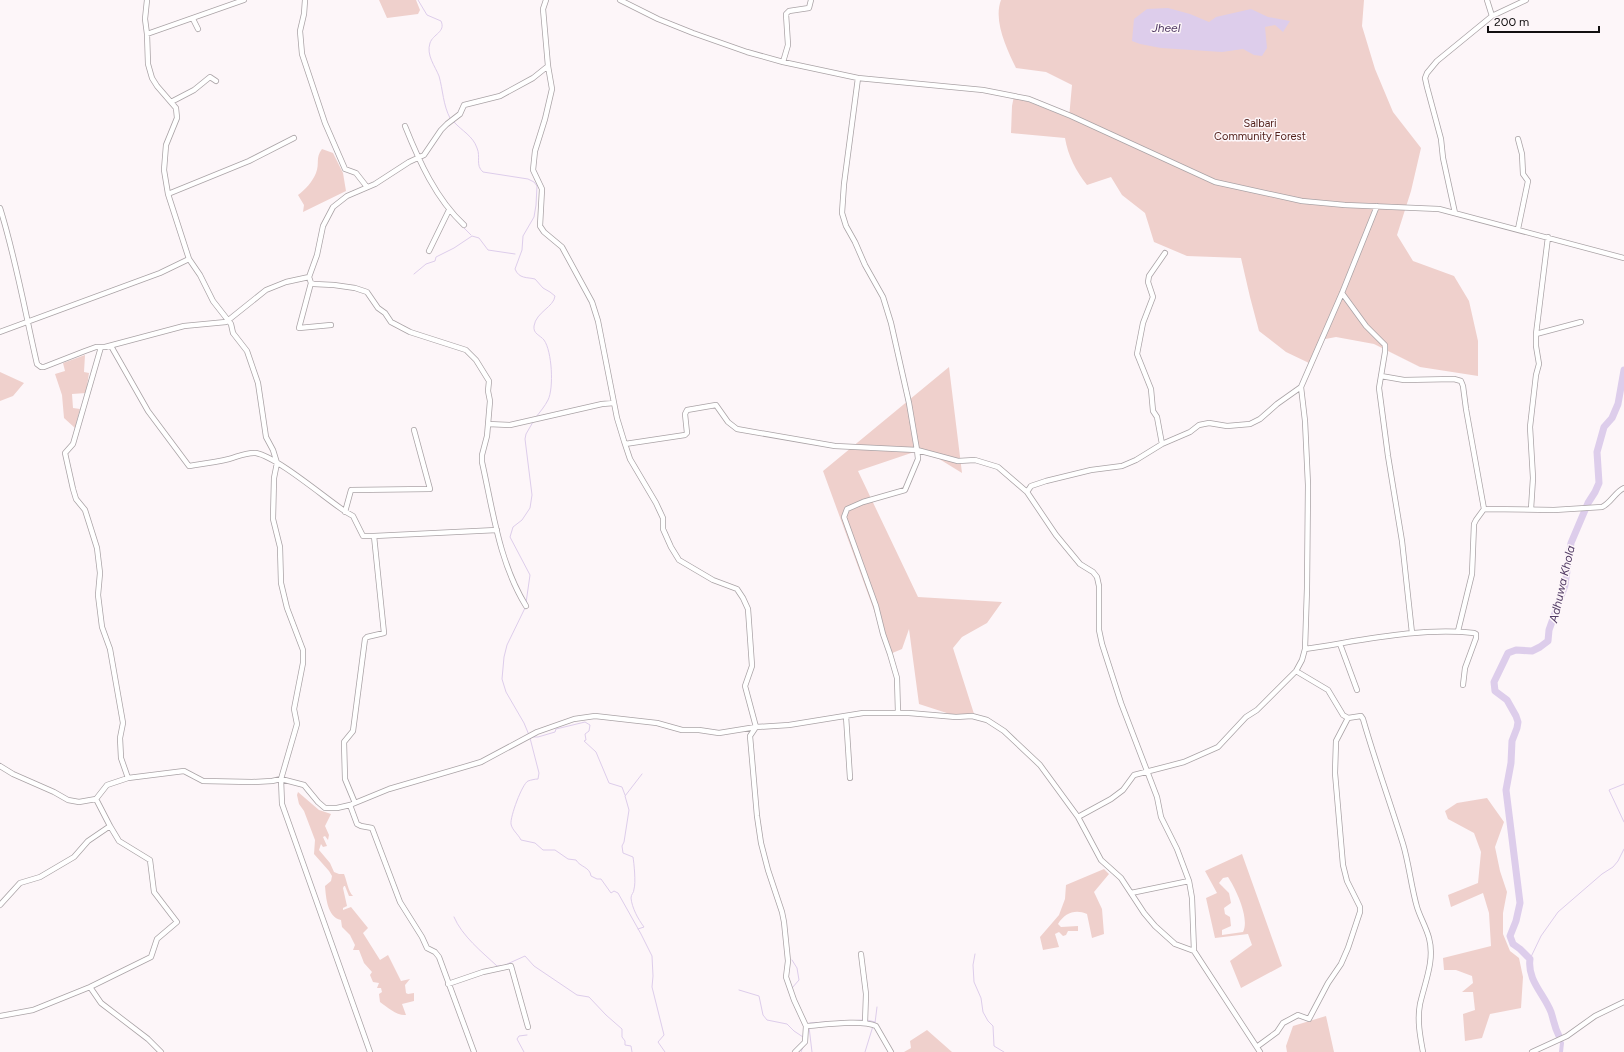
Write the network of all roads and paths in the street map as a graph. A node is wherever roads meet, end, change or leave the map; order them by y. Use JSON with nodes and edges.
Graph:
{"nodes":[{"id":1,"x":147,"y":0,"type":"edge"},
{"id":2,"x":244,"y":0,"type":"edge"},
{"id":3,"x":304,"y":0,"type":"edge"},
{"id":4,"x":546,"y":0,"type":"edge"},
{"id":5,"x":620,"y":0,"type":"edge"},
{"id":6,"x":811,"y":0,"type":"edge"},
{"id":7,"x":1487,"y":0,"type":"edge"},
{"id":8,"x":1526,"y":0,"type":"edge"},
{"id":9,"x":1492,"y":16,"type":"junction"},
{"id":10,"x":193,"y":19,"type":"junction"},
{"id":11,"x":198,"y":29,"type":"dead end"},
{"id":12,"x":147,"y":34,"type":"junction"},
{"id":13,"x":783,"y":62,"type":"junction"},
{"id":14,"x":548,"y":66,"type":"junction"},
{"id":15,"x":858,"y":78,"type":"junction"},
{"id":16,"x":216,"y":81,"type":"dead end"},
{"id":17,"x":171,"y":102,"type":"junction"},
{"id":18,"x":405,"y":126,"type":"dead end"},
{"id":19,"x":294,"y":138,"type":"dead end"},
{"id":20,"x":1518,"y":139,"type":"dead end"},
{"id":21,"x":418,"y":159,"type":"junction"},
{"id":22,"x":367,"y":187,"type":"junction"},
{"id":23,"x":168,"y":194,"type":"junction"},
{"id":24,"x":1377,"y":206,"type":"junction"},
{"id":25,"x":0,"y":208,"type":"edge"},
{"id":26,"x":449,"y":210,"type":"junction"},
{"id":27,"x":1455,"y":213,"type":"junction"},
{"id":28,"x":464,"y":225,"type":"dead end"},
{"id":29,"x":1518,"y":229,"type":"junction"},
{"id":30,"x":1548,"y":237,"type":"junction"},
{"id":31,"x":429,"y":251,"type":"dead end"},
{"id":32,"x":1165,"y":252,"type":"dead end"},
{"id":33,"x":1624,"y":258,"type":"edge"},
{"id":34,"x":189,"y":259,"type":"junction"},
{"id":35,"x":308,"y":277,"type":"junction"},
{"id":36,"x":311,"y":283,"type":"junction"},
{"id":37,"x":1342,"y":293,"type":"junction"},
{"id":38,"x":227,"y":320,"type":"junction"},
{"id":39,"x":27,"y":322,"type":"junction"},
{"id":40,"x":1581,"y":322,"type":"dead end"},
{"id":41,"x":331,"y":325,"type":"dead end"},
{"id":42,"x":0,"y":332,"type":"edge"},
{"id":43,"x":1536,"y":334,"type":"junction"},
{"id":44,"x":111,"y":346,"type":"junction"},
{"id":45,"x":101,"y":347,"type":"junction"},
{"id":46,"x":1381,"y":376,"type":"junction"},
{"id":47,"x":1301,"y":387,"type":"junction"},
{"id":48,"x":614,"y":403,"type":"junction"},
{"id":49,"x":488,"y":424,"type":"junction"},
{"id":50,"x":414,"y":430,"type":"dead end"},
{"id":51,"x":625,"y":444,"type":"junction"},
{"id":52,"x":1162,"y":444,"type":"junction"},
{"id":53,"x":917,"y":450,"type":"junction"},
{"id":54,"x":277,"y":463,"type":"junction"},
{"id":55,"x":1624,"y":488,"type":"edge"},
{"id":56,"x":1027,"y":492,"type":"junction"},
{"id":57,"x":1484,"y":509,"type":"junction"},
{"id":58,"x":1531,"y":509,"type":"junction"},
{"id":59,"x":345,"y":512,"type":"junction"},
{"id":60,"x":496,"y":530,"type":"junction"},
{"id":61,"x":374,"y":536,"type":"junction"},
{"id":62,"x":526,"y":606,"type":"dead end"},
{"id":63,"x":1458,"y":631,"type":"junction"},
{"id":64,"x":1412,"y":633,"type":"junction"},
{"id":65,"x":1340,"y":644,"type":"junction"},
{"id":66,"x":1305,"y":649,"type":"junction"},
{"id":67,"x":1296,"y":671,"type":"junction"},
{"id":68,"x":1463,"y":685,"type":"dead end"},
{"id":69,"x":1356,"y":690,"type":"dead end"},
{"id":70,"x":898,"y":713,"type":"junction"},
{"id":71,"x":846,"y":716,"type":"junction"},
{"id":72,"x":1348,"y":718,"type":"junction"},
{"id":73,"x":756,"y":727,"type":"junction"},
{"id":74,"x":0,"y":766,"type":"edge"},
{"id":75,"x":1146,"y":771,"type":"junction"},
{"id":76,"x":128,"y":778,"type":"junction"},
{"id":77,"x":850,"y":778,"type":"dead end"},
{"id":78,"x":281,"y":779,"type":"junction"},
{"id":79,"x":96,"y":799,"type":"junction"},
{"id":80,"x":355,"y":803,"type":"junction"},
{"id":81,"x":350,"y":805,"type":"junction"},
{"id":82,"x":1078,"y":817,"type":"junction"},
{"id":83,"x":110,"y":826,"type":"junction"},
{"id":84,"x":1189,"y":881,"type":"junction"},
{"id":85,"x":1131,"y":893,"type":"junction"},
{"id":86,"x":0,"y":905,"type":"edge"},
{"id":87,"x":1194,"y":951,"type":"junction"},
{"id":88,"x":861,"y":954,"type":"dead end"},
{"id":89,"x":448,"y":984,"type":"junction"},
{"id":90,"x":90,"y":987,"type":"junction"},
{"id":91,"x":1624,"y":1002,"type":"edge"},
{"id":92,"x":0,"y":1016,"type":"edge"},
{"id":93,"x":865,"y":1023,"type":"junction"},
{"id":94,"x":810,"y":1026,"type":"junction"},
{"id":95,"x":528,"y":1027,"type":"dead end"},
{"id":96,"x":1258,"y":1046,"type":"junction"},
{"id":97,"x":161,"y":1052,"type":"edge"},
{"id":98,"x":370,"y":1052,"type":"edge"},
{"id":99,"x":474,"y":1052,"type":"edge"},
{"id":100,"x":796,"y":1052,"type":"edge"},
{"id":101,"x":891,"y":1052,"type":"edge"},
{"id":102,"x":1260,"y":1052,"type":"edge"},
{"id":103,"x":1423,"y":1052,"type":"edge"},
{"id":104,"x":1532,"y":1052,"type":"edge"}],
"edges":[{"from":1,"to":12,"type":"street"},
{"from":2,"to":10,"type":"street"},
{"from":3,"to":22,"type":"street"},
{"from":4,"to":14,"type":"street"},
{"from":5,"to":13,"type":"street"},
{"from":6,"to":13,"type":"street"},
{"from":7,"to":9,"type":"street"},
{"from":8,"to":9,"type":"street"},
{"from":9,"to":27,"type":"street"},
{"from":10,"to":11,"type":"street"},
{"from":10,"to":12,"type":"street"},
{"from":12,"to":17,"type":"street"},
{"from":13,"to":15,"type":"street"},
{"from":14,"to":21,"type":"street"},
{"from":14,"to":48,"type":"street"},
{"from":15,"to":24,"type":"street"},
{"from":15,"to":53,"type":"street"},
{"from":16,"to":17,"type":"street"},
{"from":17,"to":23,"type":"street"},
{"from":18,"to":21,"type":"street"},
{"from":19,"to":23,"type":"street"},
{"from":20,"to":29,"type":"street"},
{"from":21,"to":22,"type":"street"},
{"from":21,"to":26,"type":"street"},
{"from":22,"to":35,"type":"street"},
{"from":23,"to":34,"type":"street"},
{"from":24,"to":27,"type":"street"},
{"from":24,"to":37,"type":"street"},
{"from":25,"to":39,"type":"street"},
{"from":26,"to":28,"type":"street"},
{"from":26,"to":31,"type":"street"},
{"from":27,"to":29,"type":"street"},
{"from":29,"to":30,"type":"street"},
{"from":30,"to":33,"type":"street"},
{"from":30,"to":43,"type":"street"},
{"from":32,"to":52,"type":"street"},
{"from":34,"to":38,"type":"street"},
{"from":34,"to":39,"type":"street"},
{"from":35,"to":36,"type":"street"},
{"from":35,"to":38,"type":"street"},
{"from":36,"to":41,"type":"street"},
{"from":36,"to":49,"type":"street"},
{"from":37,"to":46,"type":"street"},
{"from":37,"to":47,"type":"street"},
{"from":38,"to":44,"type":"street"},
{"from":38,"to":54,"type":"street"},
{"from":39,"to":42,"type":"street"},
{"from":39,"to":45,"type":"street"},
{"from":40,"to":43,"type":"street"},
{"from":43,"to":58,"type":"street"},
{"from":44,"to":45,"type":"street"},
{"from":44,"to":54,"type":"street"},
{"from":45,"to":76,"type":"street"},
{"from":46,"to":57,"type":"street"},
{"from":46,"to":64,"type":"street"},
{"from":47,"to":52,"type":"street"},
{"from":47,"to":66,"type":"street"},
{"from":48,"to":49,"type":"street"},
{"from":48,"to":51,"type":"street"},
{"from":49,"to":60,"type":"street"},
{"from":50,"to":59,"type":"street"},
{"from":51,"to":53,"type":"street"},
{"from":51,"to":73,"type":"street"},
{"from":52,"to":56,"type":"street"},
{"from":53,"to":56,"type":"street"},
{"from":53,"to":70,"type":"street"},
{"from":54,"to":59,"type":"street"},
{"from":54,"to":78,"type":"street"},
{"from":55,"to":58,"type":"street"},
{"from":56,"to":75,"type":"street"},
{"from":57,"to":58,"type":"street"},
{"from":57,"to":63,"type":"street"},
{"from":59,"to":61,"type":"street"},
{"from":60,"to":61,"type":"street"},
{"from":60,"to":62,"type":"street"},
{"from":61,"to":80,"type":"street"},
{"from":63,"to":64,"type":"street"},
{"from":63,"to":68,"type":"street"},
{"from":64,"to":65,"type":"street"},
{"from":65,"to":66,"type":"street"},
{"from":65,"to":69,"type":"street"},
{"from":66,"to":67,"type":"street"},
{"from":67,"to":72,"type":"street"},
{"from":67,"to":75,"type":"street"},
{"from":70,"to":71,"type":"street"},
{"from":70,"to":82,"type":"street"},
{"from":71,"to":73,"type":"street"},
{"from":71,"to":77,"type":"street"},
{"from":72,"to":96,"type":"street"},
{"from":72,"to":103,"type":"street"},
{"from":73,"to":80,"type":"street"},
{"from":73,"to":94,"type":"street"},
{"from":74,"to":79,"type":"street"},
{"from":75,"to":82,"type":"street"},
{"from":75,"to":84,"type":"street"},
{"from":76,"to":78,"type":"street"},
{"from":76,"to":79,"type":"street"},
{"from":78,"to":81,"type":"street"},
{"from":78,"to":98,"type":"street"},
{"from":79,"to":83,"type":"street"},
{"from":80,"to":81,"type":"street"},
{"from":81,"to":89,"type":"street"},
{"from":82,"to":85,"type":"street"},
{"from":83,"to":86,"type":"street"},
{"from":83,"to":90,"type":"street"},
{"from":84,"to":85,"type":"street"},
{"from":84,"to":87,"type":"street"},
{"from":85,"to":87,"type":"street"},
{"from":87,"to":96,"type":"street"},
{"from":88,"to":93,"type":"street"},
{"from":89,"to":95,"type":"street"},
{"from":89,"to":99,"type":"street"},
{"from":90,"to":92,"type":"street"},
{"from":90,"to":97,"type":"street"},
{"from":91,"to":104,"type":"street"},
{"from":93,"to":94,"type":"street"},
{"from":93,"to":101,"type":"street"},
{"from":94,"to":100,"type":"street"},
{"from":96,"to":102,"type":"street"}]}
